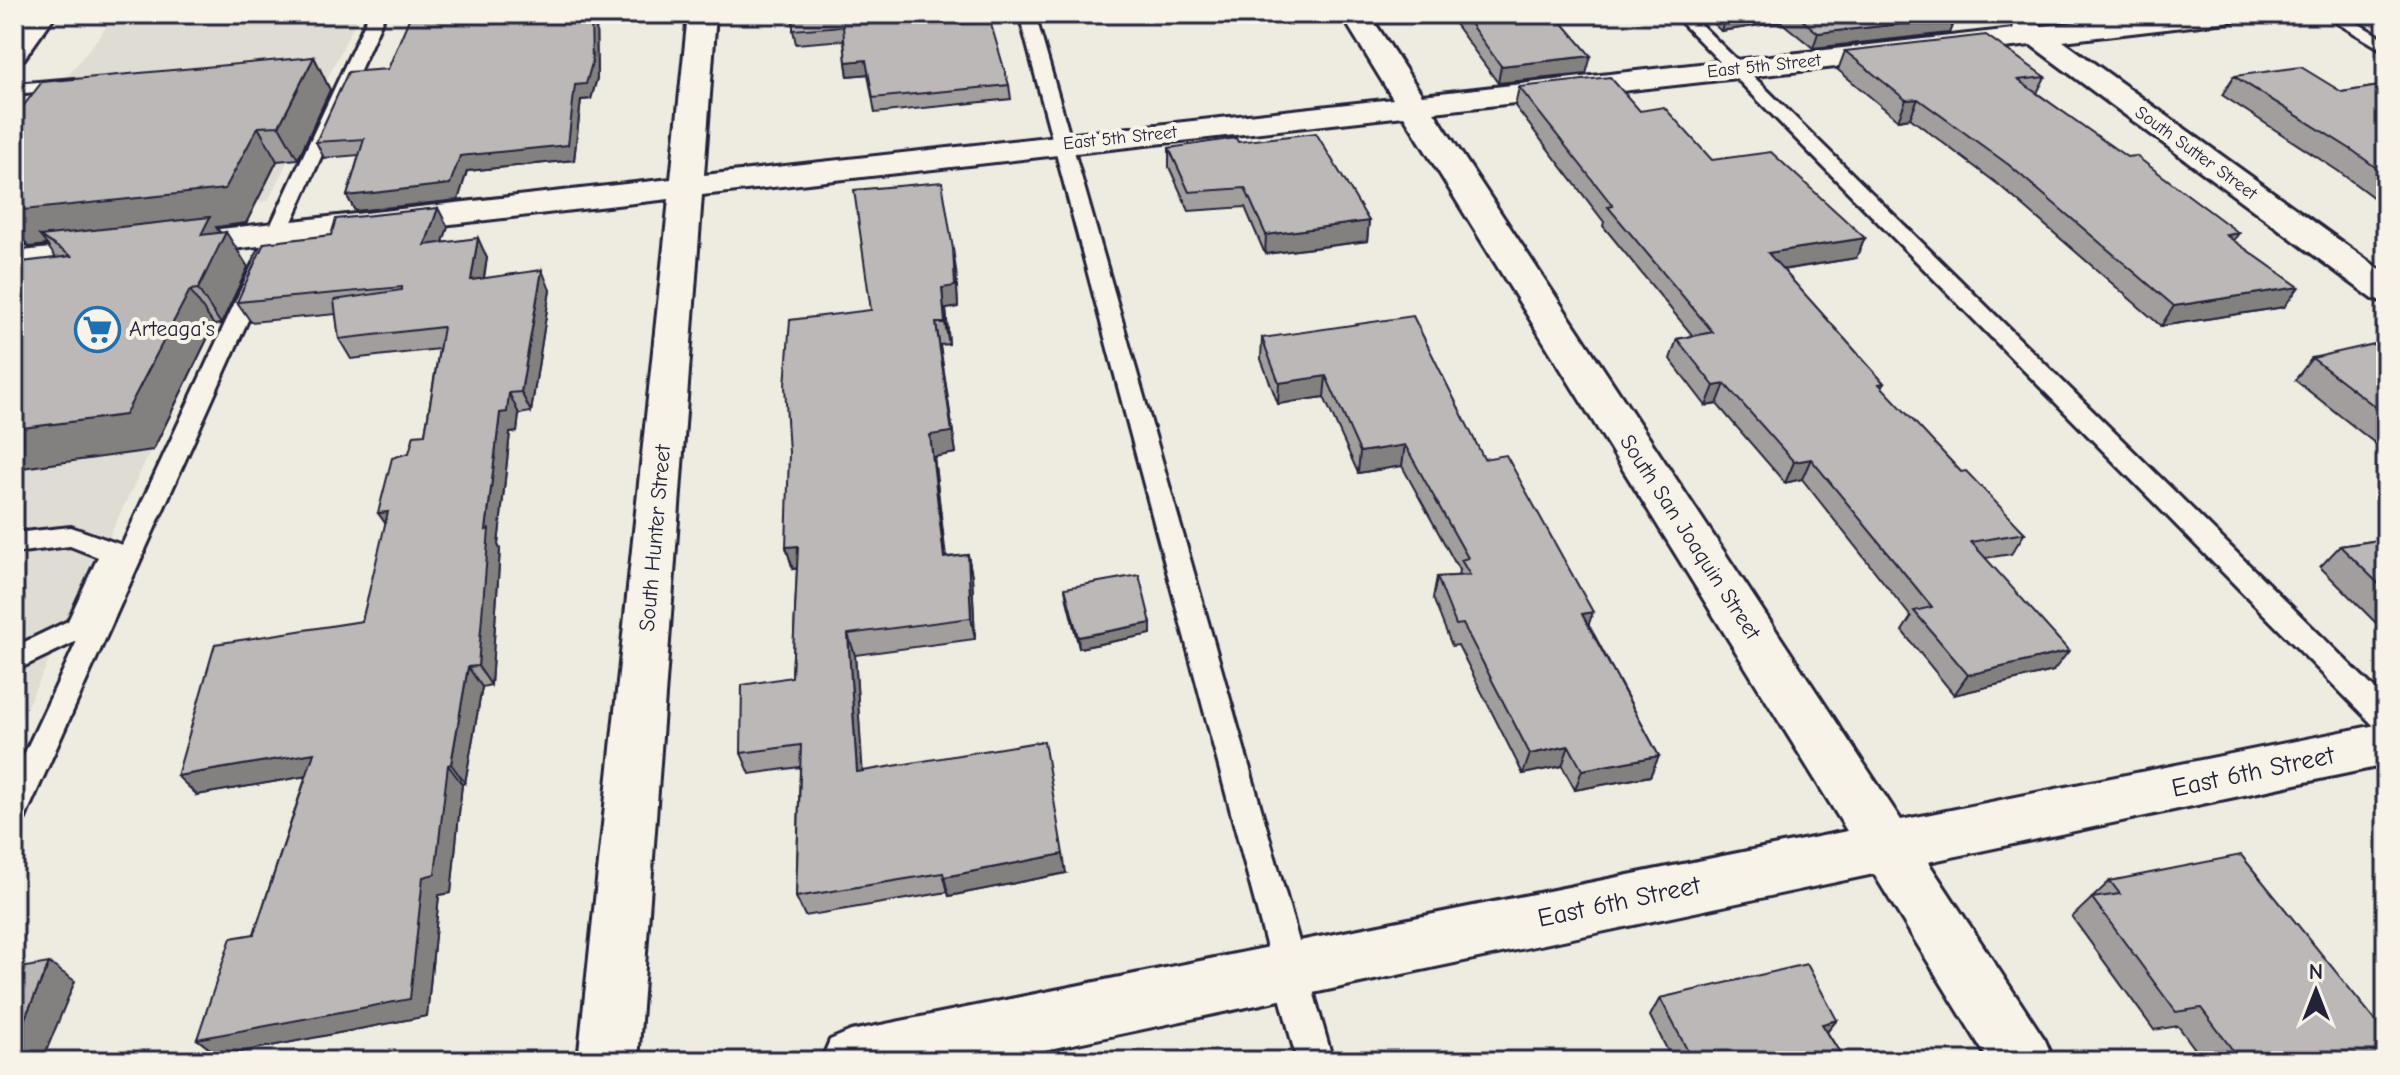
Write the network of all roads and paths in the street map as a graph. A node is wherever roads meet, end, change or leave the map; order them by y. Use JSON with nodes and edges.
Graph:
{"nodes":[{"id":1,"x":42,"y":14,"type":"edge"},
{"id":2,"x":377,"y":14,"type":"edge"},
{"id":3,"x":702,"y":14,"type":"edge"},
{"id":4,"x":1027,"y":14,"type":"edge"},
{"id":5,"x":1355,"y":14,"type":"edge"},
{"id":6,"x":1681,"y":14,"type":"edge"},
{"id":7,"x":2006,"y":14,"type":"edge"},
{"id":8,"x":2226,"y":14,"type":"edge"},
{"id":9,"x":2330,"y":14,"type":"edge"},
{"id":10,"x":2036,"y":35,"type":"junction"},
{"id":11,"x":2386,"y":47,"type":"edge"},
{"id":12,"x":14,"y":53,"type":"edge"},
{"id":13,"x":1737,"y":69,"type":"junction"},
{"id":14,"x":89,"y":82,"type":"edge"},
{"id":15,"x":14,"y":89,"type":"edge"},
{"id":16,"x":1414,"y":105,"type":"junction"},
{"id":17,"x":1062,"y":145,"type":"junction"},
{"id":18,"x":687,"y":187,"type":"junction"},
{"id":19,"x":277,"y":233,"type":"junction"},
{"id":20,"x":14,"y":263,"type":"edge"},
{"id":21,"x":2386,"y":291,"type":"edge"},
{"id":22,"x":14,"y":543,"type":"edge"},
{"id":23,"x":14,"y":660,"type":"edge"},
{"id":24,"x":2386,"y":719,"type":"edge"},
{"id":25,"x":2386,"y":744,"type":"edge"},
{"id":26,"x":14,"y":809,"type":"edge"},
{"id":27,"x":1887,"y":847,"type":"junction"},
{"id":28,"x":1290,"y":970,"type":"junction"},
{"id":29,"x":608,"y":1061,"type":"edge"},
{"id":30,"x":851,"y":1061,"type":"edge"},
{"id":31,"x":1315,"y":1061,"type":"edge"},
{"id":32,"x":2024,"y":1061,"type":"edge"}],
"edges":[{"from":1,"to":12,"type":"street"},
{"from":2,"to":19,"type":"lane"},
{"from":3,"to":18,"type":"street","name":"South Hunter Street"},
{"from":4,"to":17,"type":"lane"},
{"from":5,"to":16,"type":"street","name":"South San Joaquin Street"},
{"from":6,"to":13,"type":"lane"},
{"from":7,"to":10,"type":"street","name":"South Sutter Street"},
{"from":8,"to":10,"type":"street","name":"East 5th Street"},
{"from":9,"to":11,"type":"lane"},
{"from":10,"to":13,"type":"street","name":"East 5th Street"},
{"from":10,"to":21,"type":"street","name":"South Sutter Street"},
{"from":13,"to":16,"type":"street","name":"East 5th Street"},
{"from":13,"to":24,"type":"lane"},
{"from":14,"to":15,"type":"lane"},
{"from":16,"to":17,"type":"street","name":"East 5th Street"},
{"from":16,"to":27,"type":"street","name":"South San Joaquin Street"},
{"from":17,"to":18,"type":"street","name":"East 5th Street"},
{"from":17,"to":28,"type":"lane"},
{"from":18,"to":19,"type":"street","name":"East 5th Street"},
{"from":18,"to":29,"type":"street","name":"South Hunter Street"},
{"from":19,"to":20,"type":"street","name":"East 5th Street"},
{"from":19,"to":26,"type":"lane"},
{"from":22,"to":23,"type":"lane"},
{"from":25,"to":27,"type":"street","name":"East 6th Street"},
{"from":27,"to":28,"type":"street","name":"East 6th Street"},
{"from":27,"to":32,"type":"street","name":"South San Joaquin Street"},
{"from":28,"to":30,"type":"street","name":"East 6th Street"},
{"from":28,"to":31,"type":"lane"}]}
